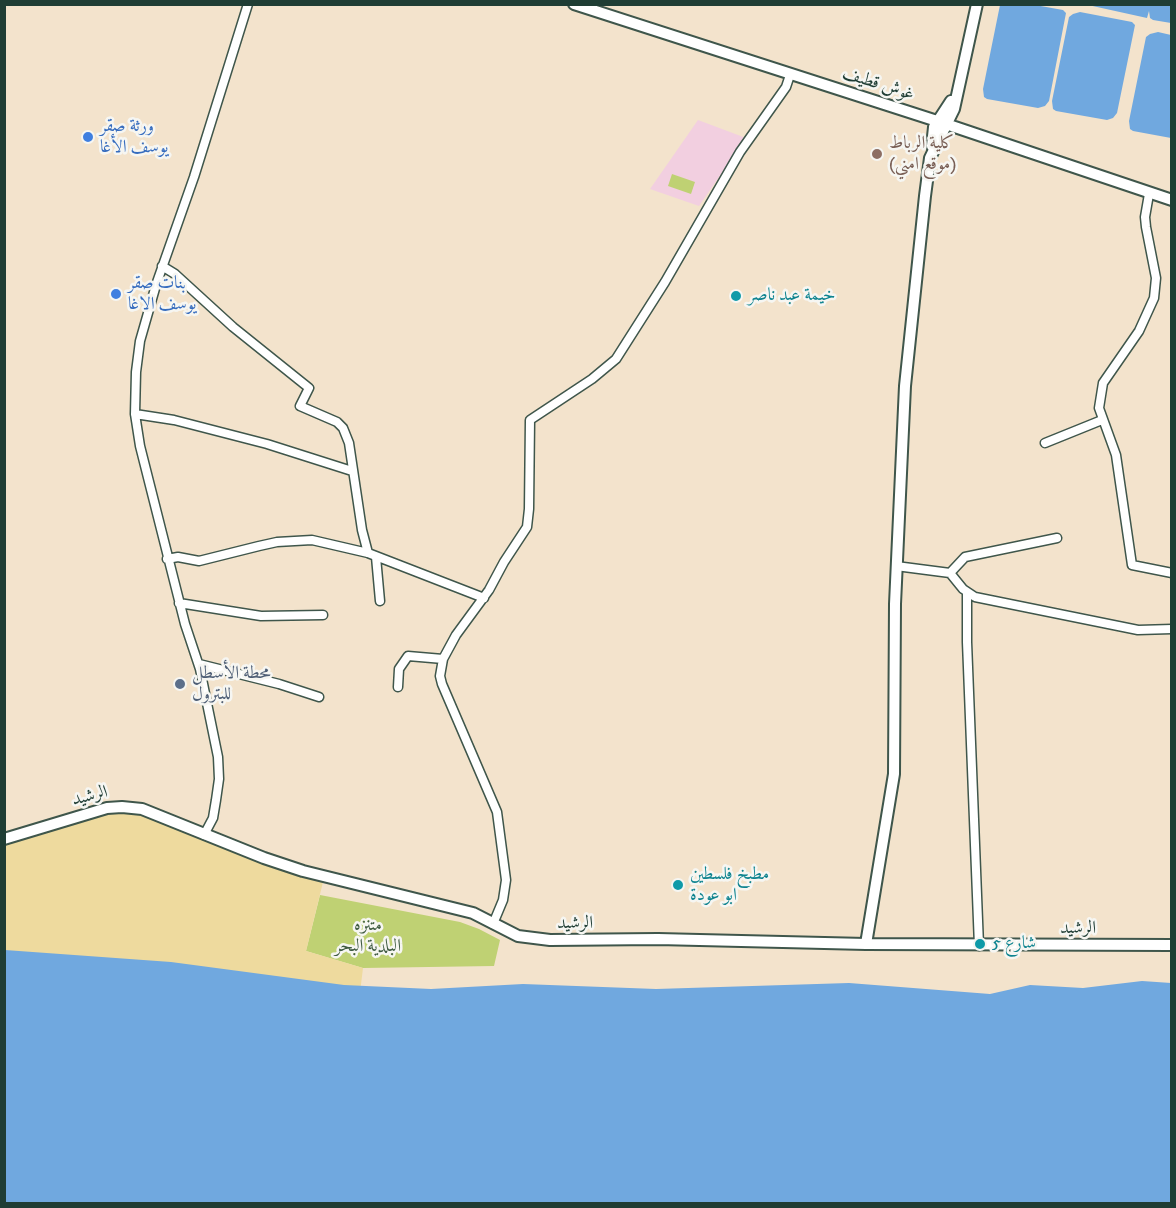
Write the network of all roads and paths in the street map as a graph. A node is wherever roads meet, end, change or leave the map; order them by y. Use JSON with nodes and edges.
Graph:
{"nodes":[{"id":1,"x":249,"y":4,"type":"edge"},
{"id":2,"x":574,"y":4,"type":"edge"},
{"id":3,"x":977,"y":4,"type":"edge"},
{"id":4,"x":790,"y":75,"type":"junction"},
{"id":5,"x":942,"y":123,"type":"junction"},
{"id":6,"x":1149,"y":194,"type":"junction"},
{"id":7,"x":1172,"y":200,"type":"edge"},
{"id":8,"x":162,"y":266,"type":"junction"},
{"id":9,"x":135,"y":414,"type":"junction"},
{"id":10,"x":1102,"y":420,"type":"junction"},
{"id":11,"x":1045,"y":443,"type":"dead end"},
{"id":12,"x":352,"y":471,"type":"junction"},
{"id":13,"x":1057,"y":538,"type":"dead end"},
{"id":14,"x":372,"y":555,"type":"junction"},
{"id":15,"x":167,"y":559,"type":"junction"},
{"id":16,"x":896,"y":566,"type":"junction"},
{"id":17,"x":950,"y":573,"type":"junction"},
{"id":18,"x":1172,"y":573,"type":"edge"},
{"id":19,"x":967,"y":593,"type":"junction"},
{"id":20,"x":484,"y":598,"type":"junction"},
{"id":21,"x":380,"y":601,"type":"dead end"},
{"id":22,"x":179,"y":603,"type":"junction"},
{"id":23,"x":323,"y":615,"type":"dead end"},
{"id":24,"x":1172,"y":629,"type":"edge"},
{"id":25,"x":443,"y":658,"type":"junction"},
{"id":26,"x":199,"y":664,"type":"junction"},
{"id":27,"x":398,"y":687,"type":"dead end"},
{"id":28,"x":319,"y":697,"type":"dead end"},
{"id":29,"x":204,"y":835,"type":"junction"},
{"id":30,"x":4,"y":839,"type":"edge"},
{"id":31,"x":494,"y":924,"type":"junction"},
{"id":32,"x":866,"y":944,"type":"junction"},
{"id":33,"x":980,"y":945,"type":"junction"},
{"id":34,"x":1172,"y":945,"type":"edge"}],
"edges":[{"from":1,"to":8,"type":"street"},
{"from":2,"to":4,"type":"main road","name":"غوش قطيف"},
{"from":3,"to":5,"type":"main road"},
{"from":4,"to":5,"type":"main road","name":"غوش قطيف"},
{"from":4,"to":20,"type":"street"},
{"from":5,"to":6,"type":"main road","name":"غوش قطيف"},
{"from":5,"to":16,"type":"main road"},
{"from":6,"to":7,"type":"main road","name":"غوش قطيف"},
{"from":6,"to":10,"type":"street"},
{"from":8,"to":9,"type":"street"},
{"from":8,"to":12,"type":"street"},
{"from":9,"to":12,"type":"street"},
{"from":9,"to":15,"type":"street"},
{"from":10,"to":11,"type":"street"},
{"from":10,"to":18,"type":"street"},
{"from":12,"to":14,"type":"street"},
{"from":13,"to":17,"type":"street"},
{"from":14,"to":15,"type":"street"},
{"from":14,"to":20,"type":"street"},
{"from":14,"to":21,"type":"street"},
{"from":15,"to":22,"type":"street"},
{"from":16,"to":17,"type":"street"},
{"from":16,"to":32,"type":"main road"},
{"from":17,"to":19,"type":"street"},
{"from":19,"to":24,"type":"street"},
{"from":19,"to":33,"type":"street"},
{"from":20,"to":25,"type":"street"},
{"from":22,"to":23,"type":"street"},
{"from":22,"to":26,"type":"street"},
{"from":25,"to":27,"type":"street"},
{"from":25,"to":31,"type":"street"},
{"from":26,"to":28,"type":"street"},
{"from":26,"to":29,"type":"street"},
{"from":29,"to":30,"type":"main road","name":"الرشيد"},
{"from":29,"to":31,"type":"main road","name":"الرشيد"},
{"from":31,"to":32,"type":"main road","name":"الرشيد"},
{"from":32,"to":33,"type":"main road","name":"الرشيد"},
{"from":33,"to":34,"type":"main road","name":"الرشيد"}]}
